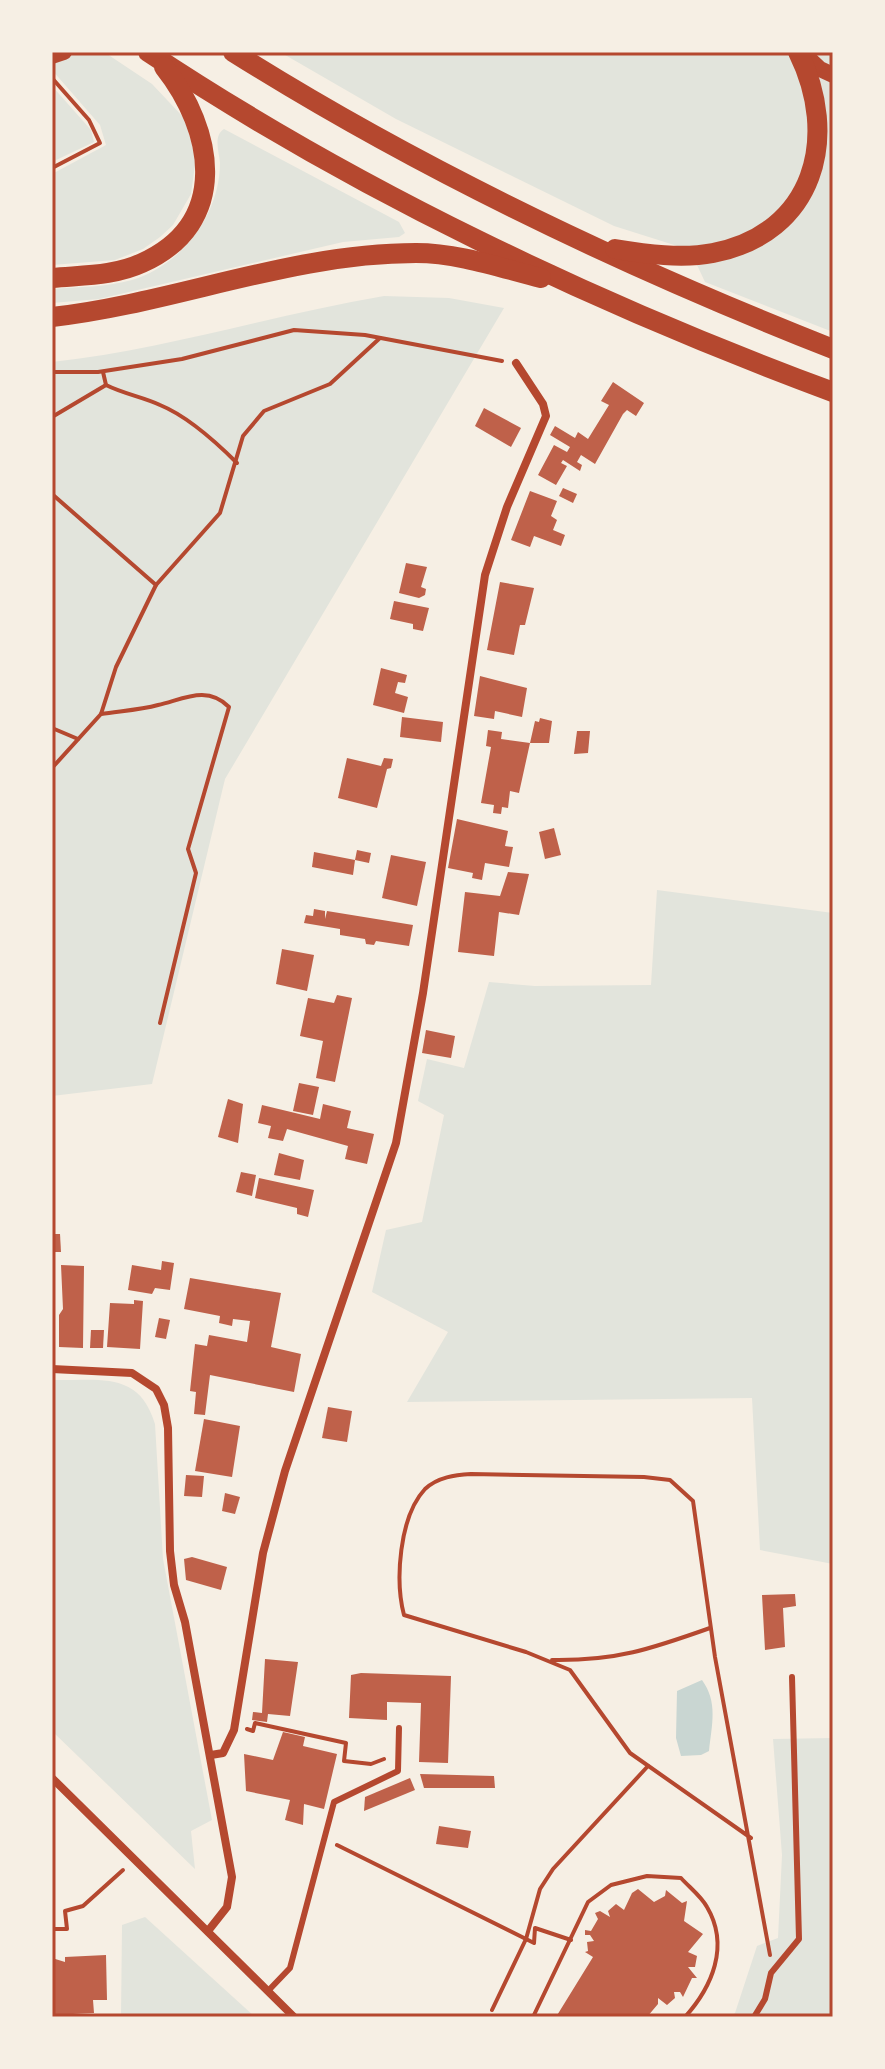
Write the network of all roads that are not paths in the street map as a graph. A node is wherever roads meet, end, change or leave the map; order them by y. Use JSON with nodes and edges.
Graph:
{"nodes":[{"id":1,"x":64,"y":52,"type":"edge"},
{"id":2,"x":233,"y":52,"type":"edge"},
{"id":3,"x":800,"y":52,"type":"edge"},
{"id":4,"x":150,"y":54,"type":"edge"},
{"id":5,"x":52,"y":56,"type":"edge"},
{"id":6,"x":833,"y":75,"type":"edge"},
{"id":7,"x":588,"y":244,"type":"junction"},
{"id":8,"x":52,"y":278,"type":"edge"},
{"id":9,"x":576,"y":286,"type":"junction"},
{"id":10,"x":52,"y":317,"type":"edge"},
{"id":11,"x":833,"y":349,"type":"edge"},
{"id":12,"x":516,"y":363,"type":"road end"},
{"id":13,"x":833,"y":392,"type":"edge"},
{"id":14,"x":52,"y":1369,"type":"edge"},
{"id":15,"x":792,"y":1677,"type":"dead end"},
{"id":16,"x":399,"y":1728,"type":"dead end"},
{"id":17,"x":211,"y":1755,"type":"junction"},
{"id":18,"x":52,"y":1778,"type":"edge"},
{"id":19,"x":208,"y":1931,"type":"junction"},
{"id":20,"x":268,"y":1991,"type":"junction"},
{"id":21,"x":294,"y":2017,"type":"edge"},
{"id":22,"x":754,"y":2017,"type":"edge"}],
"edges":[{"from":1,"to":5,"type":"main road"},
{"from":2,"to":7,"type":"main road"},
{"from":3,"to":6,"type":"main road"},
{"from":3,"to":7,"type":"main road"},
{"from":4,"to":8,"type":"main road"},
{"from":4,"to":9,"type":"main road"},
{"from":7,"to":11,"type":"main road"},
{"from":9,"to":10,"type":"main road"},
{"from":9,"to":13,"type":"main road"},
{"from":12,"to":17,"type":"street"},
{"from":14,"to":17,"type":"street"},
{"from":15,"to":22,"type":"lane"},
{"from":16,"to":20,"type":"lane"},
{"from":17,"to":19,"type":"street"},
{"from":18,"to":19,"type":"street"},
{"from":19,"to":20,"type":"street"},
{"from":20,"to":21,"type":"street"}]}
